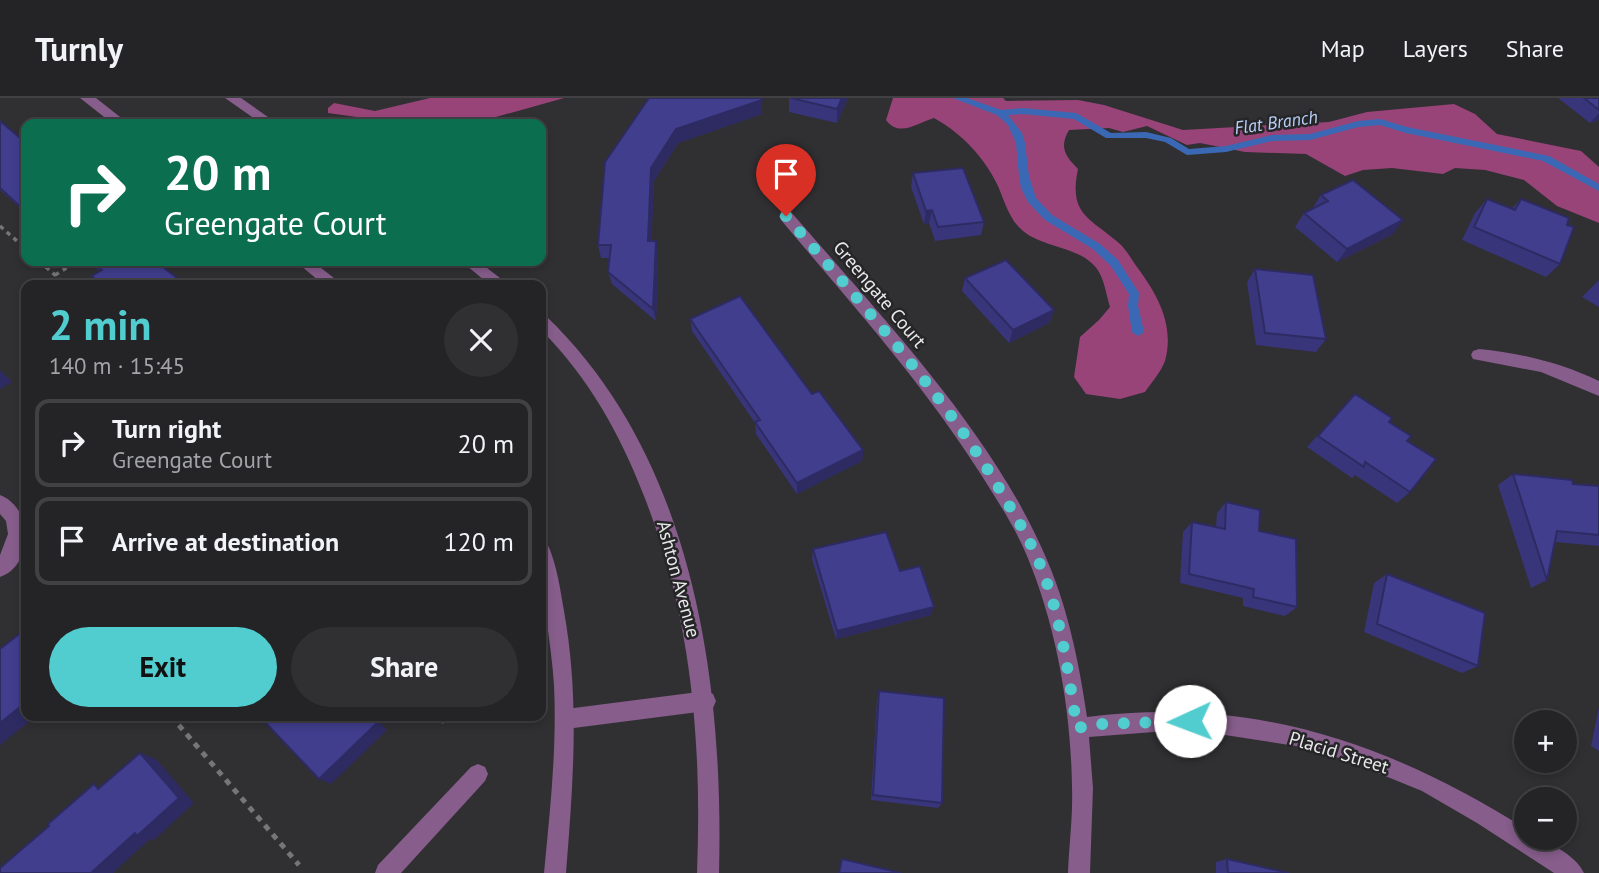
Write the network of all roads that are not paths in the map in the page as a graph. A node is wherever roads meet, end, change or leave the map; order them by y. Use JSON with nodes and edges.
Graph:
{"nodes":[{"id":1,"x":87,"y":98,"type":"edge"},
{"id":2,"x":232,"y":98,"type":"edge"},
{"id":3,"x":115,"y":119,"type":"edge"},
{"id":4,"x":264,"y":119,"type":"edge"},
{"id":5,"x":786,"y":216,"type":"dead end"},
{"id":6,"x":310,"y":266,"type":"edge"},
{"id":7,"x":475,"y":266,"type":"edge"},
{"id":8,"x":328,"y":280,"type":"edge"},
{"id":9,"x":493,"y":280,"type":"edge"},
{"id":10,"x":546,"y":326,"type":"edge"},
{"id":11,"x":1479,"y":355,"type":"dead end"},
{"id":12,"x":1599,"y":389,"type":"edge"},
{"id":13,"x":0,"y":503,"type":"edge"},
{"id":14,"x":0,"y":569,"type":"edge"},
{"id":15,"x":546,"y":569,"type":"edge"},
{"id":16,"x":706,"y":701,"type":"junction"},
{"id":17,"x":566,"y":719,"type":"junction"},
{"id":18,"x":1077,"y":728,"type":"junction"},
{"id":19,"x":478,"y":774,"type":"dead end"},
{"id":20,"x":386,"y":873,"type":"edge"},
{"id":21,"x":555,"y":873,"type":"edge"},
{"id":22,"x":708,"y":873,"type":"edge"},
{"id":23,"x":1079,"y":873,"type":"edge"},
{"id":24,"x":1573,"y":873,"type":"edge"}],
"edges":[{"from":1,"to":3,"type":"street"},
{"from":2,"to":4,"type":"street"},
{"from":5,"to":18,"type":"street","name":"Greengate Court"},
{"from":6,"to":8,"type":"street"},
{"from":7,"to":9,"type":"street"},
{"from":10,"to":16,"type":"street","name":"Ashton Avenue"},
{"from":11,"to":12,"type":"street"},
{"from":13,"to":14,"type":"street"},
{"from":15,"to":17,"type":"street"},
{"from":16,"to":17,"type":"street"},
{"from":16,"to":22,"type":"street","name":"Ashton Avenue"},
{"from":17,"to":21,"type":"street"},
{"from":18,"to":23,"type":"street","name":"Greengate Court"},
{"from":18,"to":24,"type":"street","name":"Placid Street"},
{"from":19,"to":20,"type":"street"}]}
